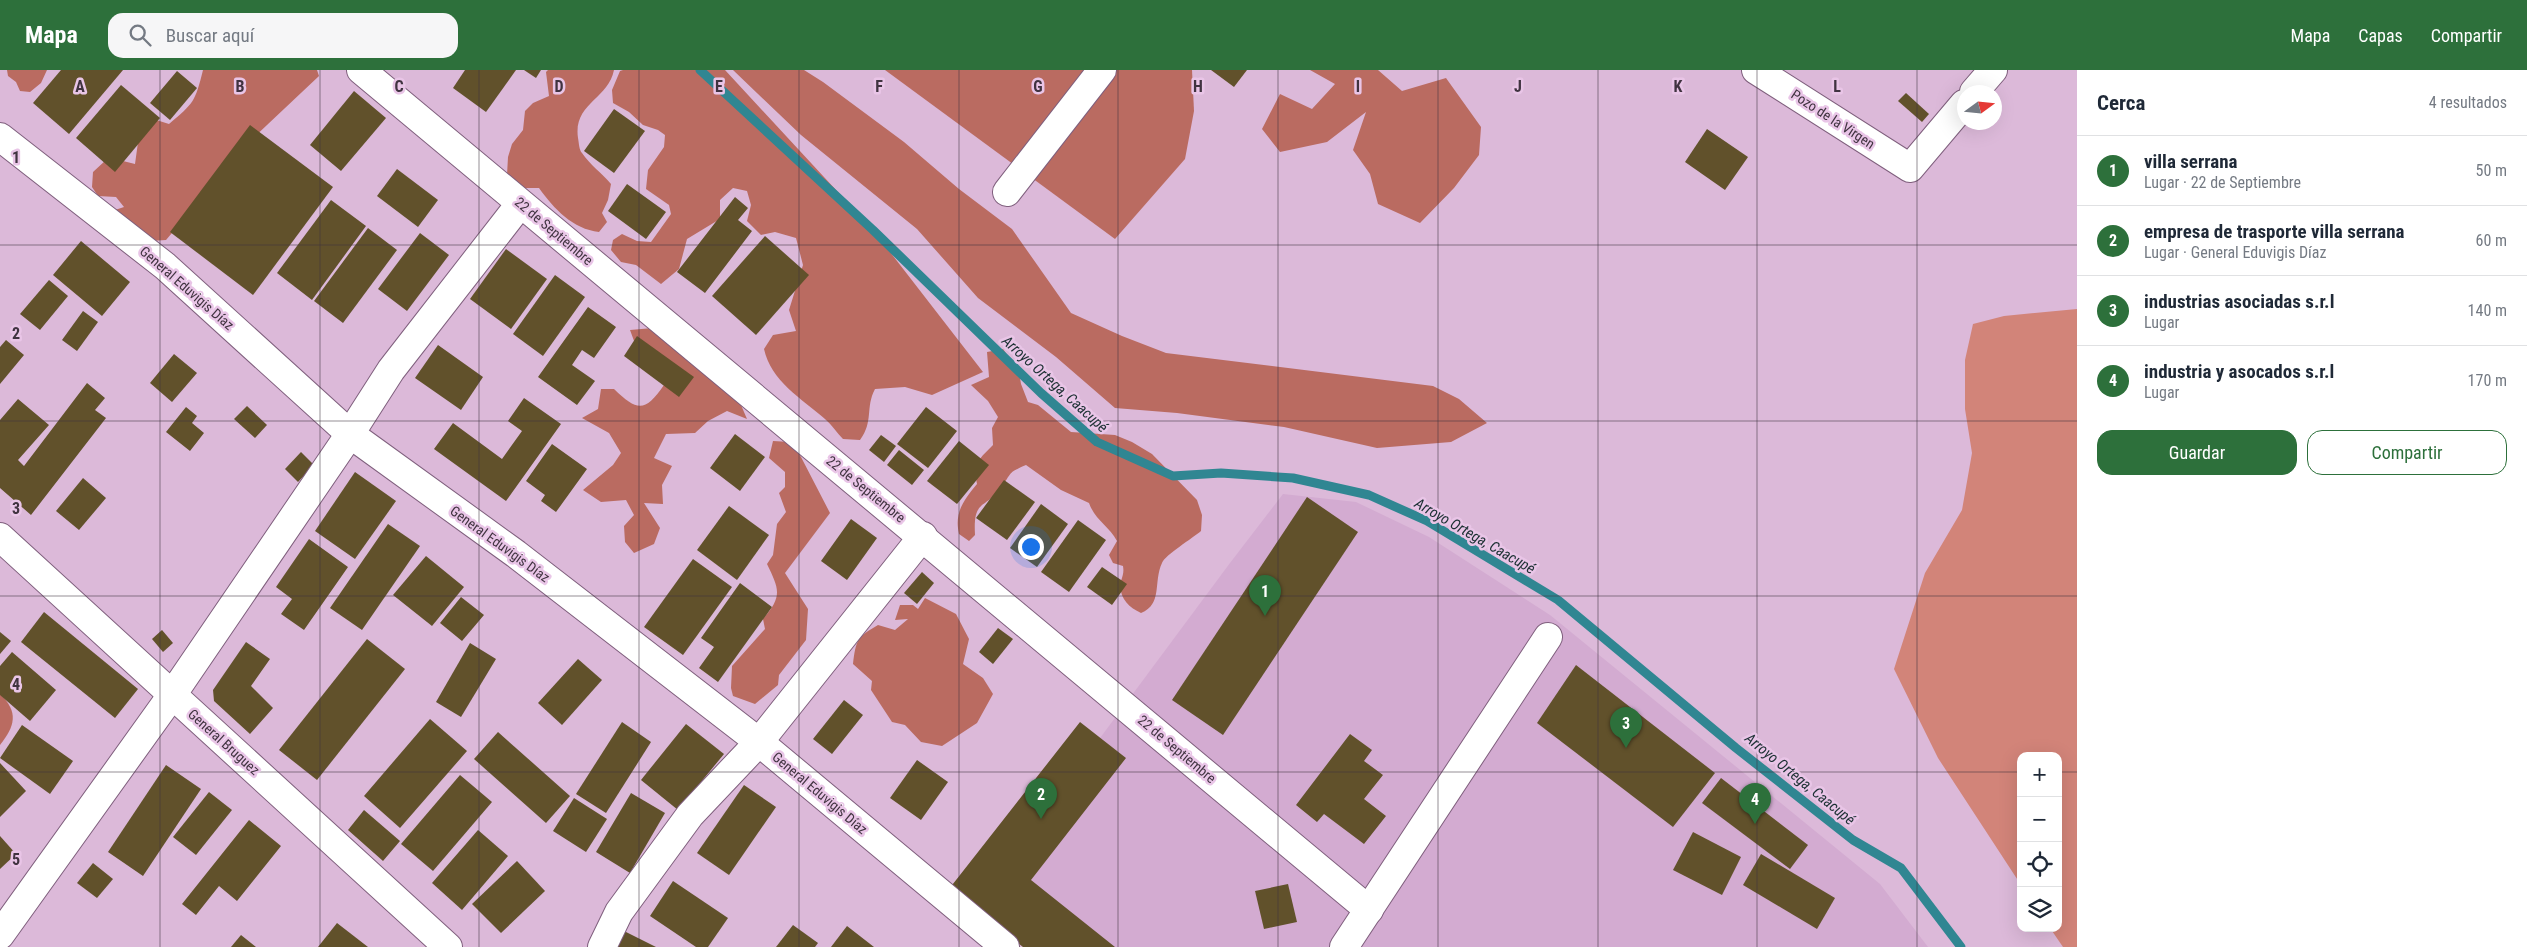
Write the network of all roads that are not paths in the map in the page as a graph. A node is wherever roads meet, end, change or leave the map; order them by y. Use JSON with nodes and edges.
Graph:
{"nodes":[{"id":1,"x":361,"y":70,"type":"edge"},
{"id":2,"x":1102,"y":70,"type":"edge"},
{"id":3,"x":1756,"y":70,"type":"edge"},
{"id":4,"x":1993,"y":70,"type":"edge"},
{"id":5,"x":1980,"y":85,"type":"edge"},
{"id":6,"x":1957,"y":112,"type":"edge"},
{"id":7,"x":0,"y":136,"type":"edge"},
{"id":8,"x":1007,"y":192,"type":"dead end"},
{"id":9,"x":520,"y":204,"type":"junction"},
{"id":10,"x":350,"y":434,"type":"junction"},
{"id":11,"x":923,"y":536,"type":"junction"},
{"id":12,"x":0,"y":537,"type":"edge"},
{"id":13,"x":1548,"y":636,"type":"dead end"},
{"id":14,"x":172,"y":695,"type":"junction"},
{"id":15,"x":759,"y":742,"type":"junction"},
{"id":16,"x":1370,"y":910,"type":"junction"},
{"id":17,"x":0,"y":935,"type":"edge"},
{"id":18,"x":448,"y":947,"type":"edge"},
{"id":19,"x":602,"y":947,"type":"edge"},
{"id":20,"x":1005,"y":947,"type":"edge"},
{"id":21,"x":1344,"y":947,"type":"edge"}],
"edges":[{"from":1,"to":9,"type":"street","name":"22 de Septiembre"},
{"from":2,"to":8,"type":"street"},
{"from":3,"to":6,"type":"street","name":"Pozo de la Virgen"},
{"from":4,"to":5,"type":"street"},
{"from":7,"to":10,"type":"street","name":"General Eduvigis Díaz"},
{"from":9,"to":10,"type":"street"},
{"from":9,"to":11,"type":"street","name":"22 de Septiembre"},
{"from":10,"to":14,"type":"street"},
{"from":10,"to":15,"type":"street","name":"General Eduvigis Díaz"},
{"from":11,"to":15,"type":"street"},
{"from":11,"to":16,"type":"street","name":"22 de Septiembre"},
{"from":12,"to":14,"type":"street","name":"General Bruguez"},
{"from":13,"to":16,"type":"street"},
{"from":14,"to":17,"type":"street"},
{"from":14,"to":18,"type":"street","name":"General Bruguez"},
{"from":15,"to":19,"type":"street"},
{"from":15,"to":20,"type":"street","name":"General Eduvigis Díaz"},
{"from":16,"to":21,"type":"street"}]}
